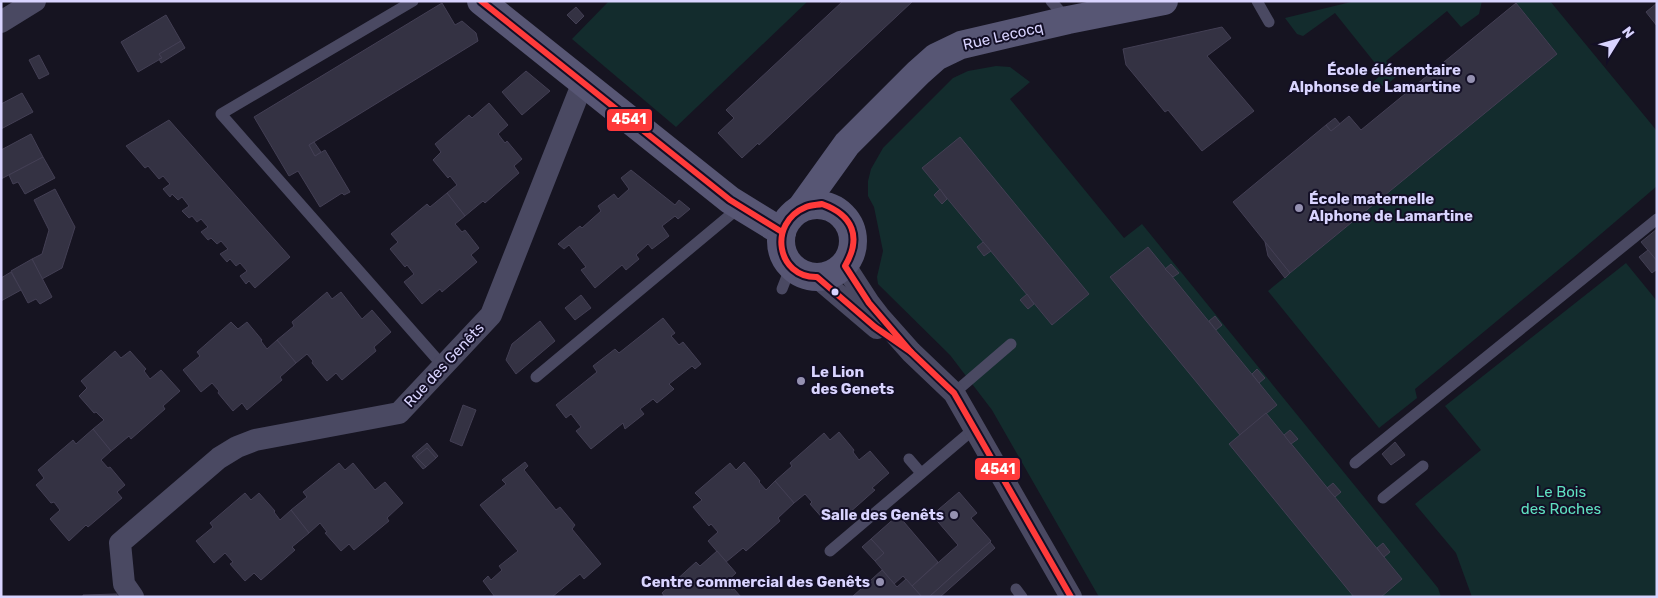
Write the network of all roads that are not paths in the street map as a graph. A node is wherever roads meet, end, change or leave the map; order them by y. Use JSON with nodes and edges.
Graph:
{"nodes":[{"id":1,"x":35,"y":1,"type":"edge"},
{"id":2,"x":413,"y":1,"type":"edge"},
{"id":3,"x":481,"y":1,"type":"edge"},
{"id":4,"x":1164,"y":1,"type":"edge"},
{"id":5,"x":1257,"y":1,"type":"edge"},
{"id":6,"x":1060,"y":11,"type":"edge"},
{"id":7,"x":1,"y":22,"type":"edge"},
{"id":8,"x":1269,"y":22,"type":"dead end"},
{"id":9,"x":583,"y":82,"type":"junction"},
{"id":10,"x":847,"y":144,"type":"junction"},
{"id":11,"x":741,"y":206,"type":"junction"},
{"id":12,"x":800,"y":208,"type":"junction"},
{"id":13,"x":842,"y":214,"type":"junction"},
{"id":14,"x":1657,"y":219,"type":"edge"},
{"id":15,"x":782,"y":232,"type":"junction"},
{"id":16,"x":845,"y":266,"type":"junction"},
{"id":17,"x":817,"y":277,"type":"junction"},
{"id":18,"x":1011,"y":344,"type":"dead end"},
{"id":19,"x":911,"y":352,"type":"junction"},
{"id":20,"x":443,"y":366,"type":"junction"},
{"id":21,"x":536,"y":377,"type":"dead end"},
{"id":22,"x":954,"y":393,"type":"junction"},
{"id":23,"x":975,"y":428,"type":"junction"},
{"id":24,"x":909,"y":459,"type":"dead end"},
{"id":25,"x":1355,"y":463,"type":"dead end"},
{"id":26,"x":1422,"y":466,"type":"dead end"},
{"id":27,"x":921,"y":473,"type":"junction"},
{"id":28,"x":1383,"y":498,"type":"dead end"},
{"id":29,"x":830,"y":551,"type":"dead end"},
{"id":30,"x":132,"y":597,"type":"edge"},
{"id":31,"x":1071,"y":597,"type":"edge"}],
"edges":[{"from":1,"to":7,"type":"street"},
{"from":2,"to":20,"type":"lane"},
{"from":3,"to":9,"type":"street"},
{"from":4,"to":6,"type":"street","name":"Rue Lecocq"},
{"from":5,"to":8,"type":"lane"},
{"from":6,"to":10,"type":"street","name":"Rue Lecocq"},
{"from":9,"to":11,"type":"street"},
{"from":9,"to":20,"type":"street","name":"Rue des Genêts"},
{"from":10,"to":12,"type":"street","name":"Rue Lecocq"},
{"from":10,"to":13,"type":"street"},
{"from":11,"to":15,"type":"street"},
{"from":11,"to":21,"type":"lane"},
{"from":12,"to":13,"type":"street"},
{"from":12,"to":15,"type":"street"},
{"from":13,"to":16,"type":"street"},
{"from":14,"to":25,"type":"lane"},
{"from":15,"to":17,"type":"street"},
{"from":16,"to":17,"type":"street"},
{"from":16,"to":19,"type":"street"},
{"from":17,"to":19,"type":"street"},
{"from":18,"to":22,"type":"lane"},
{"from":19,"to":22,"type":"street"},
{"from":20,"to":30,"type":"street","name":"Rue des Genêts"},
{"from":22,"to":23,"type":"street"},
{"from":23,"to":27,"type":"lane"},
{"from":23,"to":31,"type":"street"},
{"from":24,"to":27,"type":"lane"},
{"from":26,"to":28,"type":"lane"},
{"from":27,"to":29,"type":"lane"}]}
